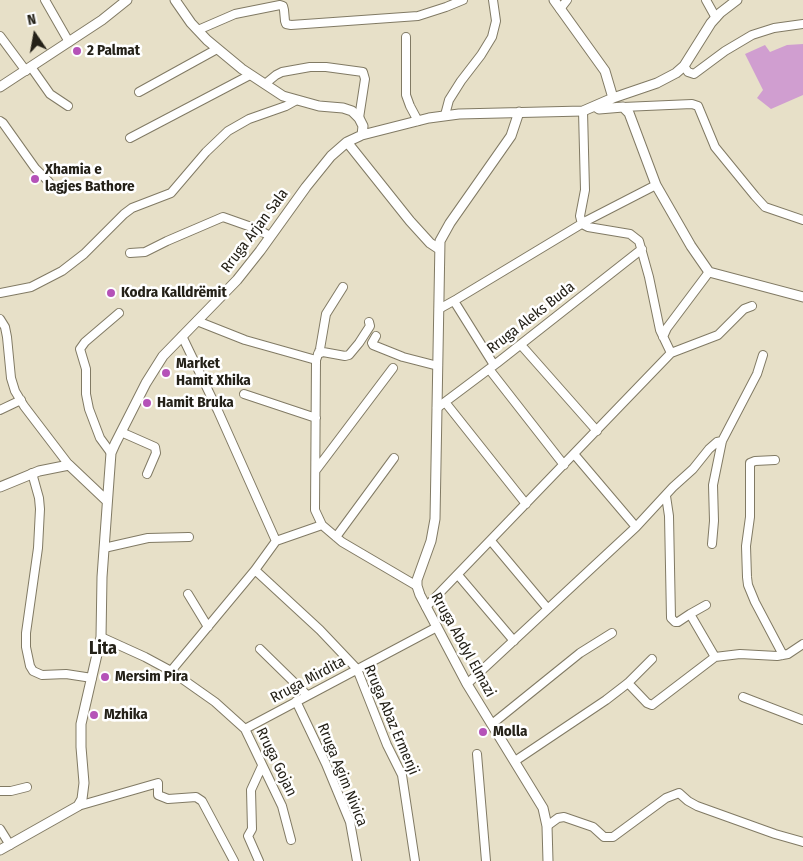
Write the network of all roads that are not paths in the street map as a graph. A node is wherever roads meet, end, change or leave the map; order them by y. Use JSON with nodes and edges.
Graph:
{"nodes":[{"id":1,"x":45,"y":0,"type":"edge"},
{"id":2,"x":126,"y":0,"type":"edge"},
{"id":3,"x":176,"y":0,"type":"edge"},
{"id":4,"x":463,"y":0,"type":"edge"},
{"id":5,"x":493,"y":0,"type":"edge"},
{"id":6,"x":554,"y":0,"type":"edge"},
{"id":7,"x":567,"y":0,"type":"edge"},
{"id":8,"x":706,"y":0,"type":"edge"},
{"id":9,"x":737,"y":0,"type":"edge"},
{"id":10,"x":560,"y":9,"type":"junction"},
{"id":11,"x":716,"y":18,"type":"junction"},
{"id":12,"x":803,"y":24,"type":"edge"},
{"id":13,"x":198,"y":30,"type":"junction"},
{"id":14,"x":0,"y":36,"type":"edge"},
{"id":15,"x":406,"y":37,"type":"dead end"},
{"id":16,"x":69,"y":42,"type":"junction"},
{"id":17,"x":216,"y":49,"type":"junction"},
{"id":18,"x":684,"y":66,"type":"junction"},
{"id":19,"x":28,"y":69,"type":"junction"},
{"id":20,"x":250,"y":75,"type":"junction"},
{"id":21,"x":265,"y":84,"type":"junction"},
{"id":22,"x":0,"y":87,"type":"edge"},
{"id":23,"x":139,"y":92,"type":"dead end"},
{"id":24,"x":613,"y":98,"type":"junction"},
{"id":25,"x":295,"y":100,"type":"junction"},
{"id":26,"x":68,"y":106,"type":"dead end"},
{"id":27,"x":594,"y":107,"type":"junction"},
{"id":28,"x":623,"y":107,"type":"junction"},
{"id":29,"x":583,"y":111,"type":"junction"},
{"id":30,"x":519,"y":112,"type":"junction"},
{"id":31,"x":445,"y":115,"type":"junction"},
{"id":32,"x":359,"y":118,"type":"junction"},
{"id":33,"x":0,"y":121,"type":"edge"},
{"id":34,"x":418,"y":121,"type":"junction"},
{"id":35,"x":362,"y":135,"type":"junction"},
{"id":36,"x":130,"y":138,"type":"dead end"},
{"id":37,"x":347,"y":142,"type":"junction"},
{"id":38,"x":49,"y":182,"type":"dead end"},
{"id":39,"x":656,"y":185,"type":"junction"},
{"id":40,"x":803,"y":220,"type":"edge"},
{"id":41,"x":582,"y":224,"type":"junction"},
{"id":42,"x":270,"y":236,"type":"junction"},
{"id":43,"x":439,"y":248,"type":"junction"},
{"id":44,"x":642,"y":249,"type":"junction"},
{"id":45,"x":130,"y":254,"type":"dead end"},
{"id":46,"x":709,"y":272,"type":"junction"},
{"id":47,"x":343,"y":287,"type":"dead end"},
{"id":48,"x":0,"y":293,"type":"edge"},
{"id":49,"x":803,"y":297,"type":"edge"},
{"id":50,"x":454,"y":301,"type":"junction"},
{"id":51,"x":752,"y":306,"type":"dead end"},
{"id":52,"x":438,"y":308,"type":"junction"},
{"id":53,"x":119,"y":313,"type":"dead end"},
{"id":54,"x":0,"y":319,"type":"edge"},
{"id":55,"x":197,"y":321,"type":"junction"},
{"id":56,"x":369,"y":322,"type":"dead end"},
{"id":57,"x":182,"y":336,"type":"junction"},
{"id":58,"x":376,"y":336,"type":"dead end"},
{"id":59,"x":663,"y":337,"type":"junction"},
{"id":60,"x":521,"y":344,"type":"junction"},
{"id":61,"x":671,"y":353,"type":"junction"},
{"id":62,"x":763,"y":355,"type":"dead end"},
{"id":63,"x":317,"y":357,"type":"junction"},
{"id":64,"x":438,"y":366,"type":"junction"},
{"id":65,"x":492,"y":367,"type":"junction"},
{"id":66,"x":393,"y":368,"type":"dead end"},
{"id":67,"x":244,"y":394,"type":"dead end"},
{"id":68,"x":21,"y":400,"type":"junction"},
{"id":69,"x":445,"y":402,"type":"junction"},
{"id":70,"x":437,"y":408,"type":"junction"},
{"id":71,"x":0,"y":410,"type":"edge"},
{"id":72,"x":316,"y":418,"type":"junction"},
{"id":73,"x":597,"y":431,"type":"junction"},
{"id":74,"x":121,"y":432,"type":"junction"},
{"id":75,"x":722,"y":441,"type":"junction"},
{"id":76,"x":111,"y":453,"type":"junction"},
{"id":77,"x":574,"y":454,"type":"junction"},
{"id":78,"x":394,"y":458,"type":"dead end"},
{"id":79,"x":775,"y":460,"type":"dead end"},
{"id":80,"x":69,"y":465,"type":"junction"},
{"id":81,"x":564,"y":465,"type":"junction"},
{"id":82,"x":316,"y":470,"type":"junction"},
{"id":83,"x":32,"y":473,"type":"junction"},
{"id":84,"x":147,"y":474,"type":"dead end"},
{"id":85,"x":1,"y":485,"type":"edge"},
{"id":86,"x":666,"y":496,"type":"junction"},
{"id":87,"x":107,"y":500,"type":"junction"},
{"id":88,"x":526,"y":504,"type":"junction"},
{"id":89,"x":322,"y":526,"type":"junction"},
{"id":90,"x":636,"y":527,"type":"junction"},
{"id":91,"x":188,"y":537,"type":"dead end"},
{"id":92,"x":336,"y":537,"type":"junction"},
{"id":93,"x":276,"y":541,"type":"junction"},
{"id":94,"x":491,"y":541,"type":"junction"},
{"id":95,"x":712,"y":544,"type":"dead end"},
{"id":96,"x":104,"y":548,"type":"junction"},
{"id":97,"x":255,"y":570,"type":"junction"},
{"id":98,"x":458,"y":575,"type":"junction"},
{"id":99,"x":417,"y":586,"type":"junction"},
{"id":100,"x":188,"y":594,"type":"dead end"},
{"id":101,"x":706,"y":604,"type":"dead end"},
{"id":102,"x":426,"y":607,"type":"junction"},
{"id":103,"x":548,"y":609,"type":"junction"},
{"id":104,"x":690,"y":614,"type":"junction"},
{"id":105,"x":208,"y":627,"type":"junction"},
{"id":106,"x":437,"y":627,"type":"junction"},
{"id":107,"x":612,"y":633,"type":"dead end"},
{"id":108,"x":102,"y":637,"type":"junction"},
{"id":109,"x":514,"y":641,"type":"junction"},
{"id":110,"x":803,"y":644,"type":"edge"},
{"id":111,"x":260,"y":650,"type":"dead end"},
{"id":112,"x":783,"y":655,"type":"junction"},
{"id":113,"x":716,"y":657,"type":"junction"},
{"id":114,"x":652,"y":659,"type":"dead end"},
{"id":115,"x":357,"y":669,"type":"junction"},
{"id":116,"x":171,"y":671,"type":"junction"},
{"id":117,"x":92,"y":678,"type":"junction"},
{"id":118,"x":628,"y":683,"type":"junction"},
{"id":119,"x":467,"y":684,"type":"junction"},
{"id":120,"x":307,"y":695,"type":"junction"},
{"id":121,"x":743,"y":697,"type":"dead end"},
{"id":122,"x":296,"y":701,"type":"junction"},
{"id":123,"x":803,"y":720,"type":"edge"},
{"id":124,"x":492,"y":724,"type":"junction"},
{"id":125,"x":245,"y":729,"type":"junction"},
{"id":126,"x":478,"y":754,"type":"dead end"},
{"id":127,"x":515,"y":761,"type":"junction"},
{"id":128,"x":262,"y":766,"type":"junction"},
{"id":129,"x":27,"y":787,"type":"dead end"},
{"id":130,"x":0,"y":791,"type":"edge"},
{"id":131,"x":78,"y":806,"type":"junction"},
{"id":132,"x":547,"y":826,"type":"junction"},
{"id":133,"x":0,"y":829,"type":"edge"},
{"id":134,"x":292,"y":840,"type":"dead end"},
{"id":135,"x":803,"y":842,"type":"edge"},
{"id":136,"x":10,"y":845,"type":"junction"},
{"id":137,"x":0,"y":850,"type":"edge"},
{"id":138,"x":234,"y":861,"type":"edge"},
{"id":139,"x":259,"y":861,"type":"edge"},
{"id":140,"x":357,"y":861,"type":"edge"},
{"id":141,"x":415,"y":861,"type":"edge"},
{"id":142,"x":486,"y":861,"type":"edge"},
{"id":143,"x":548,"y":861,"type":"edge"}],
"edges":[{"from":1,"to":16,"type":"street"},
{"from":2,"to":16,"type":"street"},
{"from":3,"to":13,"type":"street"},
{"from":4,"to":13,"type":"street"},
{"from":5,"to":31,"type":"street"},
{"from":6,"to":10,"type":"street"},
{"from":7,"to":10,"type":"street"},
{"from":8,"to":11,"type":"street"},
{"from":9,"to":11,"type":"street","name":"Rruga Arjan Sala"},
{"from":10,"to":24,"type":"street"},
{"from":11,"to":18,"type":"street","name":"Rruga Arjan Sala"},
{"from":12,"to":18,"type":"street"},
{"from":13,"to":17,"type":"street"},
{"from":14,"to":19,"type":"street"},
{"from":15,"to":34,"type":"street"},
{"from":16,"to":19,"type":"street"},
{"from":17,"to":20,"type":"street"},
{"from":17,"to":23,"type":"street"},
{"from":18,"to":24,"type":"street","name":"Rruga Arjan Sala"},
{"from":19,"to":22,"type":"street"},
{"from":19,"to":26,"type":"street"},
{"from":20,"to":21,"type":"street"},
{"from":20,"to":36,"type":"street"},
{"from":21,"to":25,"type":"street"},
{"from":21,"to":32,"type":"street"},
{"from":24,"to":27,"type":"street","name":"Rruga Arjan Sala"},
{"from":25,"to":32,"type":"street"},
{"from":25,"to":48,"type":"street"},
{"from":27,"to":28,"type":"street"},
{"from":27,"to":29,"type":"street","name":"Rruga Arjan Sala"},
{"from":28,"to":39,"type":"street"},
{"from":28,"to":40,"type":"street"},
{"from":29,"to":30,"type":"street","name":"Rruga Arjan Sala"},
{"from":29,"to":41,"type":"street"},
{"from":30,"to":31,"type":"street","name":"Rruga Arjan Sala"},
{"from":30,"to":43,"type":"street"},
{"from":31,"to":34,"type":"street","name":"Rruga Arjan Sala"},
{"from":32,"to":35,"type":"street"},
{"from":33,"to":38,"type":"street"},
{"from":34,"to":35,"type":"street","name":"Rruga Arjan Sala"},
{"from":35,"to":37,"type":"street","name":"Rruga Arjan Sala"},
{"from":37,"to":42,"type":"street","name":"Rruga Arjan Sala"},
{"from":37,"to":43,"type":"street"},
{"from":39,"to":41,"type":"street"},
{"from":39,"to":46,"type":"street"},
{"from":41,"to":44,"type":"street"},
{"from":41,"to":50,"type":"street"},
{"from":42,"to":45,"type":"street"},
{"from":42,"to":55,"type":"street","name":"Rruga Arjan Sala"},
{"from":43,"to":52,"type":"street","name":"Rruga Abdyl Elmazi"},
{"from":44,"to":59,"type":"street"},
{"from":44,"to":60,"type":"street","name":"Rruga Aleks Buda"},
{"from":46,"to":49,"type":"street"},
{"from":46,"to":59,"type":"street"},
{"from":47,"to":63,"type":"street"},
{"from":50,"to":52,"type":"street"},
{"from":50,"to":65,"type":"street"},
{"from":51,"to":61,"type":"street"},
{"from":52,"to":64,"type":"street","name":"Rruga Abdyl Elmazi"},
{"from":53,"to":76,"type":"street"},
{"from":54,"to":68,"type":"street"},
{"from":55,"to":57,"type":"street","name":"Rruga Arjan Sala"},
{"from":55,"to":63,"type":"street"},
{"from":56,"to":63,"type":"street"},
{"from":57,"to":74,"type":"street","name":"Rruga Arjan Sala"},
{"from":57,"to":93,"type":"street"},
{"from":58,"to":64,"type":"street"},
{"from":59,"to":61,"type":"street"},
{"from":60,"to":65,"type":"street","name":"Rruga Aleks Buda"},
{"from":60,"to":73,"type":"street"},
{"from":61,"to":73,"type":"street"},
{"from":62,"to":75,"type":"street"},
{"from":63,"to":72,"type":"street"},
{"from":64,"to":70,"type":"street","name":"Rruga Abdyl Elmazi"},
{"from":65,"to":69,"type":"street","name":"Rruga Aleks Buda"},
{"from":65,"to":81,"type":"street"},
{"from":66,"to":82,"type":"street"},
{"from":67,"to":72,"type":"street"},
{"from":68,"to":71,"type":"street"},
{"from":68,"to":80,"type":"street"},
{"from":69,"to":70,"type":"street","name":"Rruga Aleks Buda"},
{"from":69,"to":88,"type":"street"},
{"from":70,"to":99,"type":"street","name":"Rruga Abdyl Elmazi"},
{"from":72,"to":82,"type":"street"},
{"from":73,"to":77,"type":"street"},
{"from":74,"to":76,"type":"street","name":"Rruga Arjan Sala"},
{"from":74,"to":84,"type":"street"},
{"from":75,"to":86,"type":"street"},
{"from":75,"to":95,"type":"street"},
{"from":76,"to":87,"type":"street","name":"Rruga Arjan Sala"},
{"from":77,"to":81,"type":"street"},
{"from":77,"to":90,"type":"street"},
{"from":78,"to":92,"type":"street"},
{"from":79,"to":112,"type":"street"},
{"from":80,"to":83,"type":"street"},
{"from":80,"to":87,"type":"street"},
{"from":81,"to":88,"type":"street"},
{"from":82,"to":89,"type":"street"},
{"from":83,"to":85,"type":"street"},
{"from":83,"to":117,"type":"street"},
{"from":86,"to":90,"type":"street"},
{"from":86,"to":104,"type":"street"},
{"from":87,"to":96,"type":"street","name":"Rruga Arjan Sala"},
{"from":88,"to":94,"type":"street"},
{"from":89,"to":92,"type":"street"},
{"from":89,"to":93,"type":"street"},
{"from":90,"to":103,"type":"street"},
{"from":91,"to":96,"type":"street"},
{"from":92,"to":99,"type":"street"},
{"from":93,"to":97,"type":"street"},
{"from":94,"to":98,"type":"street"},
{"from":94,"to":103,"type":"street"},
{"from":96,"to":108,"type":"street","name":"Rruga Arjan Sala"},
{"from":97,"to":105,"type":"street"},
{"from":97,"to":115,"type":"street","name":"Rruga Abaz Ermenji"},
{"from":98,"to":102,"type":"street"},
{"from":98,"to":109,"type":"street"},
{"from":99,"to":102,"type":"street","name":"Rruga Abdyl Elmazi"},
{"from":100,"to":105,"type":"street"},
{"from":101,"to":104,"type":"street"},
{"from":102,"to":106,"type":"street","name":"Rruga Abdyl Elmazi"},
{"from":103,"to":109,"type":"street"},
{"from":104,"to":113,"type":"street"},
{"from":105,"to":116,"type":"street"},
{"from":106,"to":115,"type":"street","name":"Rruga Mirdita"},
{"from":106,"to":119,"type":"street","name":"Rruga Abdyl Elmazi"},
{"from":107,"to":124,"type":"street"},
{"from":108,"to":116,"type":"street","name":"Rruga Gojan"},
{"from":108,"to":117,"type":"street","name":"Rruga Arjan Sala"},
{"from":109,"to":119,"type":"street"},
{"from":110,"to":112,"type":"street"},
{"from":111,"to":120,"type":"street"},
{"from":112,"to":113,"type":"street"},
{"from":113,"to":118,"type":"street"},
{"from":114,"to":118,"type":"street"},
{"from":115,"to":120,"type":"street","name":"Rruga Mirdita"},
{"from":115,"to":141,"type":"street","name":"Rruga Abaz Ermenji"},
{"from":116,"to":125,"type":"street","name":"Rruga Gojan"},
{"from":117,"to":131,"type":"street","name":"Rruga Arjan Sala"},
{"from":118,"to":127,"type":"street"},
{"from":119,"to":124,"type":"street","name":"Rruga Abdyl Elmazi"},
{"from":120,"to":122,"type":"street","name":"Rruga Mirdita"},
{"from":121,"to":123,"type":"street"},
{"from":122,"to":125,"type":"street","name":"Rruga Mirdita"},
{"from":122,"to":140,"type":"street","name":"Rruga Agim Nivica"},
{"from":124,"to":127,"type":"street","name":"Rruga Abdyl Elmazi"},
{"from":125,"to":128,"type":"street","name":"Rruga Gojan"},
{"from":126,"to":142,"type":"street"},
{"from":127,"to":132,"type":"street","name":"Rruga Abdyl Elmazi"},
{"from":128,"to":134,"type":"street","name":"Rruga Gojan"},
{"from":128,"to":139,"type":"street"},
{"from":129,"to":130,"type":"street"},
{"from":131,"to":136,"type":"street"},
{"from":131,"to":138,"type":"street"},
{"from":132,"to":135,"type":"street"},
{"from":132,"to":143,"type":"street","name":"Rruga Abdyl Elmazi"},
{"from":133,"to":136,"type":"street"},
{"from":136,"to":137,"type":"street"}]}
